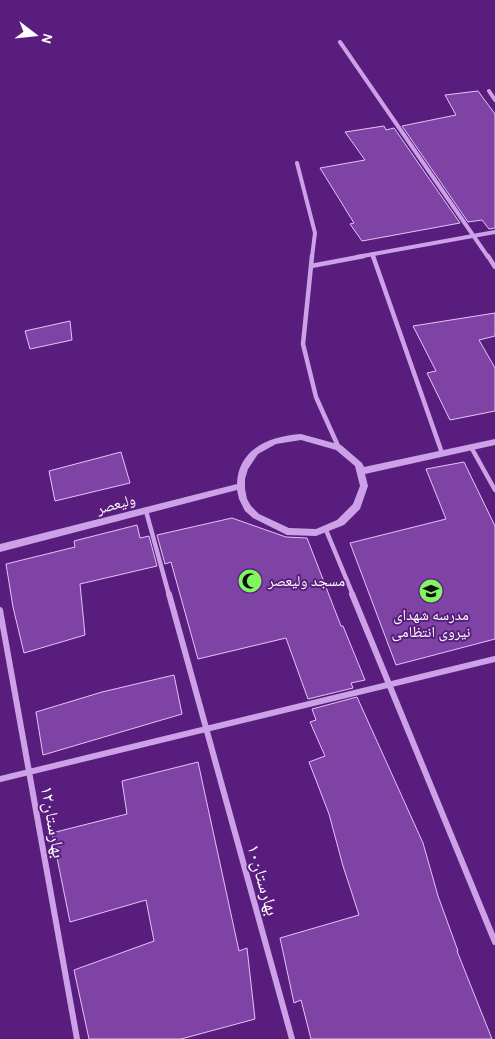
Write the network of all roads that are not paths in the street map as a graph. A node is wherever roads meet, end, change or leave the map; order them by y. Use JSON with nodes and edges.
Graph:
{"nodes":[{"id":1,"x":340,"y":42,"type":"dead end"},
{"id":2,"x":489,"y":91,"type":"dead end"},
{"id":3,"x":495,"y":100,"type":"edge"},
{"id":4,"x":297,"y":163,"type":"dead end"},
{"id":5,"x":495,"y":232,"type":"edge"},
{"id":6,"x":474,"y":236,"type":"junction"},
{"id":7,"x":372,"y":254,"type":"junction"},
{"id":8,"x":312,"y":266,"type":"junction"},
{"id":9,"x":495,"y":267,"type":"edge"},
{"id":10,"x":495,"y":442,"type":"edge"},
{"id":11,"x":338,"y":446,"type":"junction"},
{"id":12,"x":472,"y":447,"type":"junction"},
{"id":13,"x":442,"y":453,"type":"junction"},
{"id":14,"x":362,"y":471,"type":"junction"},
{"id":15,"x":240,"y":486,"type":"junction"},
{"id":16,"x":495,"y":490,"type":"edge"},
{"id":17,"x":146,"y":511,"type":"junction"},
{"id":18,"x":326,"y":530,"type":"junction"},
{"id":19,"x":0,"y":548,"type":"edge"},
{"id":20,"x":0,"y":610,"type":"edge"},
{"id":21,"x":495,"y":658,"type":"edge"},
{"id":22,"x":389,"y":684,"type":"junction"},
{"id":23,"x":205,"y":729,"type":"junction"},
{"id":24,"x":29,"y":772,"type":"junction"},
{"id":25,"x":0,"y":779,"type":"edge"},
{"id":26,"x":495,"y":942,"type":"edge"},
{"id":27,"x":77,"y":1039,"type":"edge"},
{"id":28,"x":292,"y":1039,"type":"edge"}],
"edges":[{"from":1,"to":6,"type":"street"},
{"from":2,"to":3,"type":"street"},
{"from":4,"to":8,"type":"street"},
{"from":5,"to":6,"type":"street"},
{"from":6,"to":7,"type":"street"},
{"from":6,"to":9,"type":"street"},
{"from":7,"to":8,"type":"street"},
{"from":7,"to":13,"type":"street"},
{"from":8,"to":11,"type":"street"},
{"from":10,"to":12,"type":"street"},
{"from":11,"to":14,"type":"street"},
{"from":11,"to":15,"type":"street"},
{"from":12,"to":13,"type":"street"},
{"from":12,"to":16,"type":"street"},
{"from":13,"to":14,"type":"street"},
{"from":14,"to":18,"type":"street"},
{"from":15,"to":17,"type":"street","name":"ولیعصر"},
{"from":15,"to":18,"type":"street"},
{"from":17,"to":19,"type":"street","name":"ولیعصر"},
{"from":17,"to":23,"type":"street","name":"بهارستان۱۰"},
{"from":18,"to":22,"type":"street"},
{"from":20,"to":24,"type":"street","name":"بهارستان۱۲"},
{"from":21,"to":22,"type":"street"},
{"from":22,"to":23,"type":"street"},
{"from":22,"to":26,"type":"street"},
{"from":23,"to":24,"type":"street"},
{"from":23,"to":28,"type":"street","name":"بهارستان۱۰"},
{"from":24,"to":25,"type":"street"},
{"from":24,"to":27,"type":"street","name":"بهارستان۱۲"}]}
